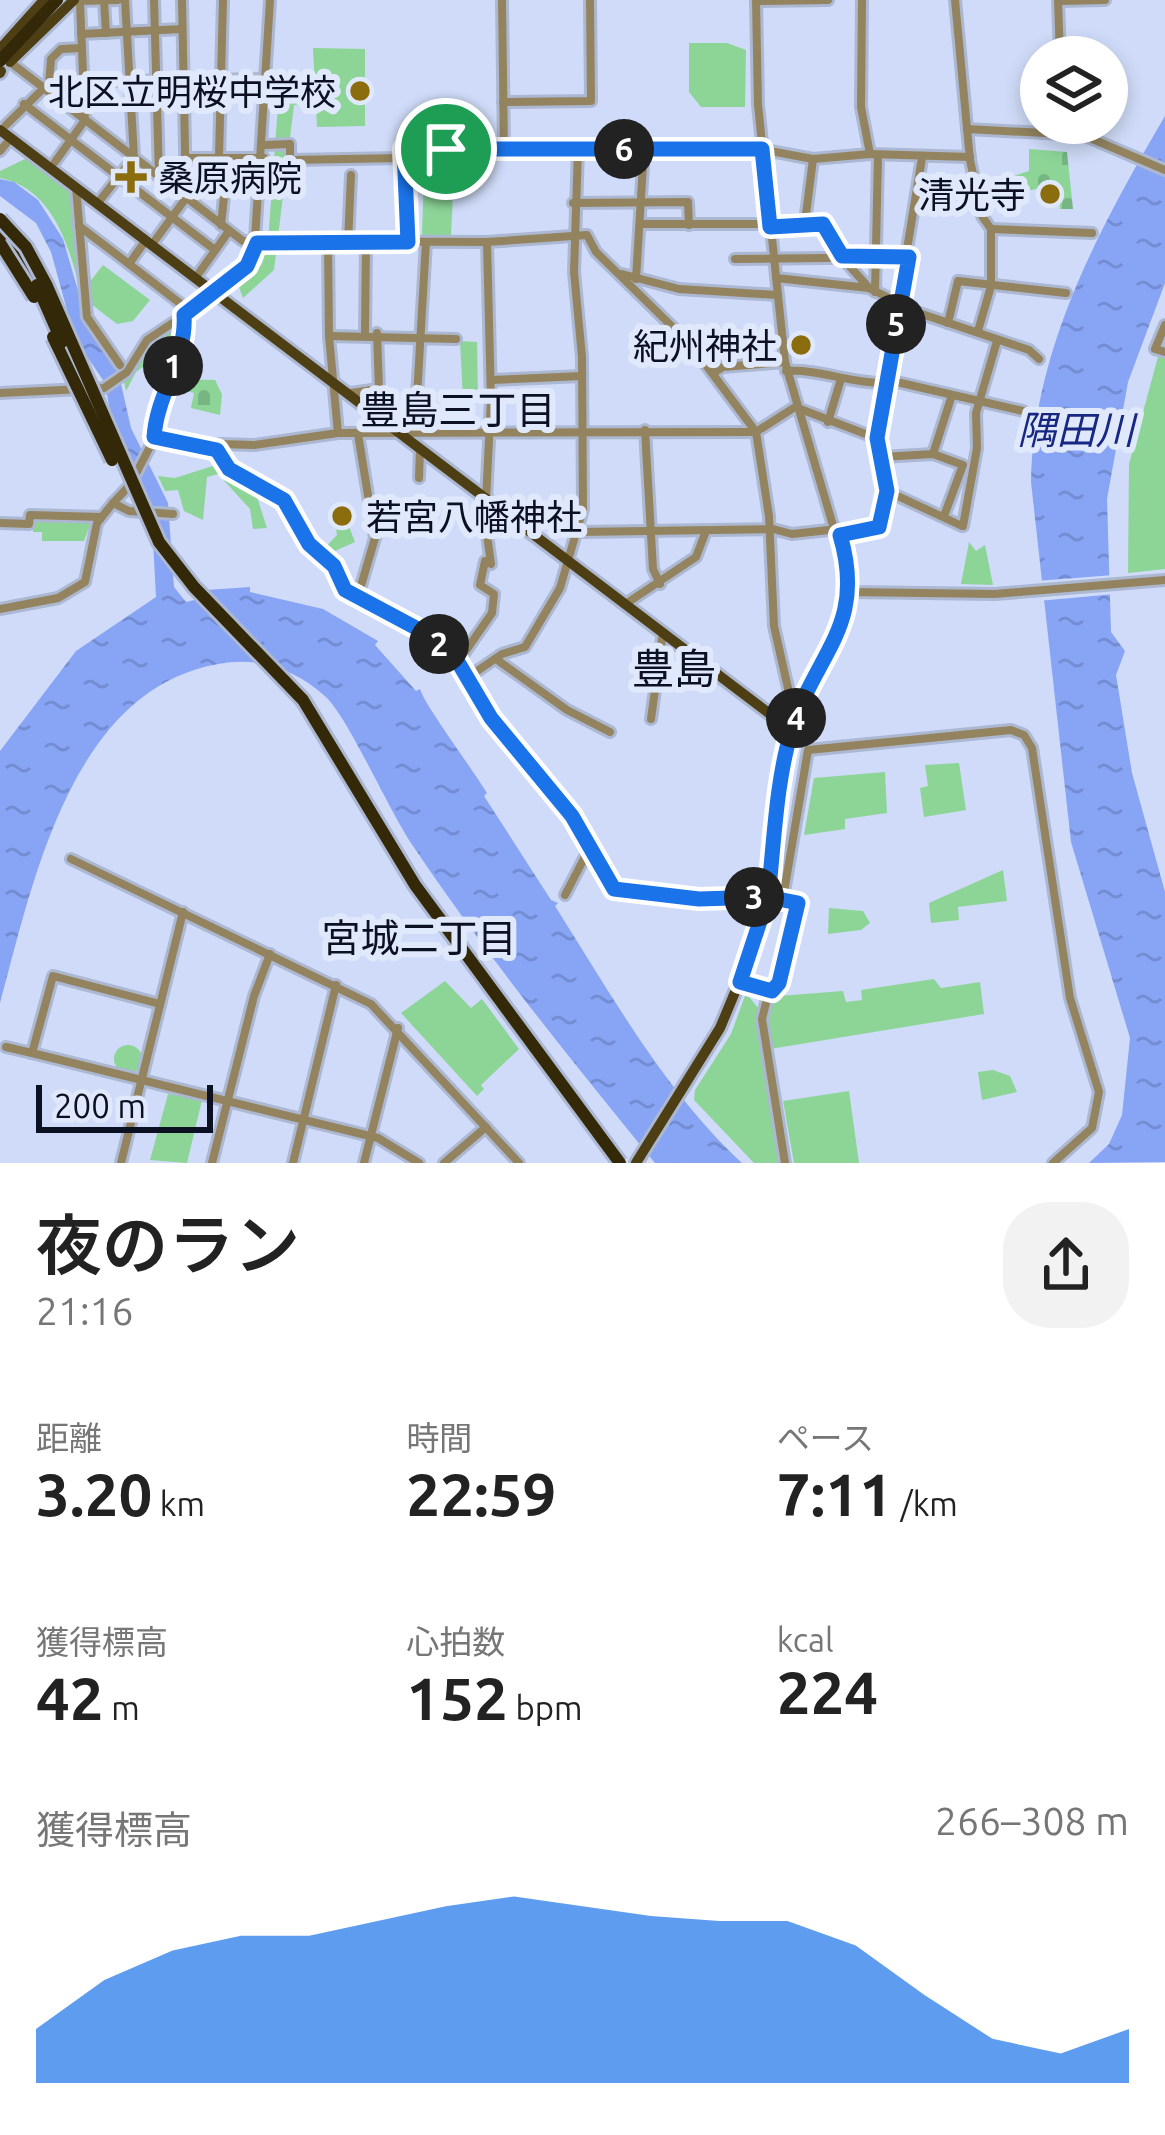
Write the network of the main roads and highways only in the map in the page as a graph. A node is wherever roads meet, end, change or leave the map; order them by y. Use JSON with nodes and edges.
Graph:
{"nodes":[{"id":1,"x":55,"y":0,"type":"edge"},
{"id":2,"x":77,"y":1,"type":"edge"},
{"id":3,"x":38,"y":2,"type":"edge"},
{"id":4,"x":26,"y":35,"type":"dead end"},
{"id":5,"x":1,"y":62,"type":"edge"},
{"id":6,"x":5,"y":128,"type":"edge"},
{"id":7,"x":99,"y":201,"type":"junction"},
{"id":8,"x":0,"y":215,"type":"edge"},
{"id":9,"x":0,"y":232,"type":"edge"},
{"id":10,"x":151,"y":240,"type":"junction"},
{"id":11,"x":0,"y":243,"type":"edge"},
{"id":12,"x":217,"y":291,"type":"junction"},
{"id":13,"x":112,"y":460,"type":"junction"},
{"id":14,"x":618,"y":1163,"type":"edge"},
{"id":15,"x":636,"y":1163,"type":"edge"}],
"edges":[{"from":1,"to":5,"type":"highway"},
{"from":2,"to":5,"type":"main road"},
{"from":3,"to":5,"type":"main road"},
{"from":4,"to":5,"type":"main road"},
{"from":6,"to":7,"type":"main road"},
{"from":6,"to":7,"type":"main road"},
{"from":7,"to":10,"type":"main road"},
{"from":8,"to":14,"type":"highway","bridge":true},
{"from":9,"to":13,"type":"highway","bridge":true},
{"from":10,"to":12,"type":"main road"},
{"from":10,"to":12,"type":"main road"},
{"from":11,"to":13,"type":"highway","bridge":true},
{"from":12,"to":15,"type":"main road"},
{"from":13,"to":14,"type":"highway","bridge":true}]}
